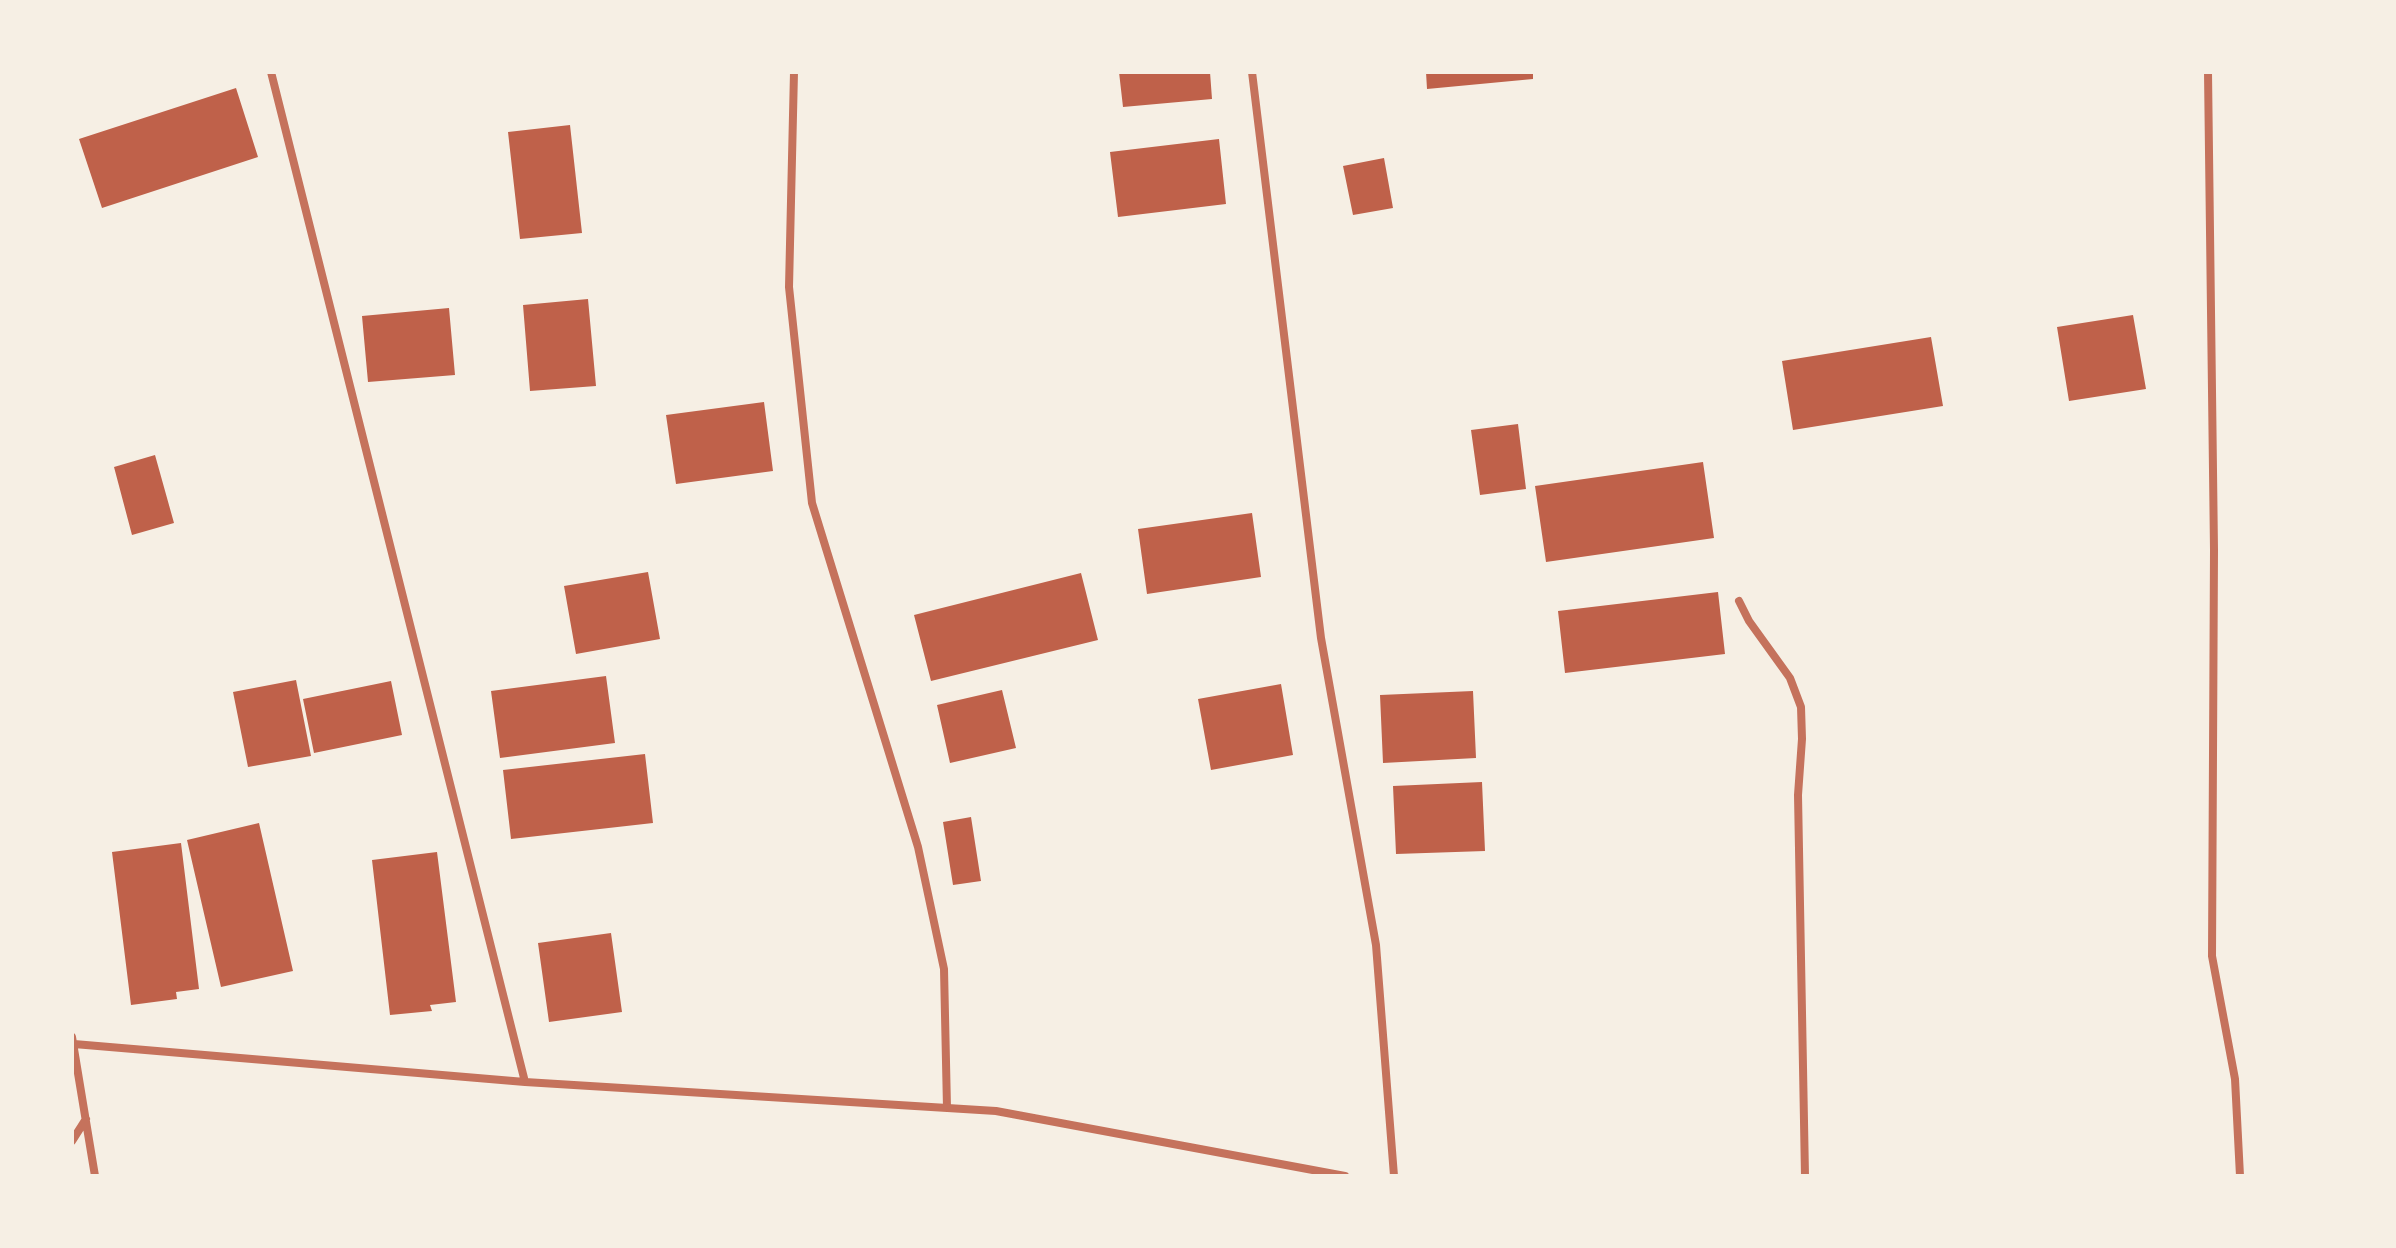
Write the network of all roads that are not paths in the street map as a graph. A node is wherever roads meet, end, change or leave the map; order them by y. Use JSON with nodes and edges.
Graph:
{"nodes":[{"id":1,"x":271,"y":72,"type":"edge"},
{"id":2,"x":794,"y":72,"type":"edge"},
{"id":3,"x":1252,"y":72,"type":"edge"},
{"id":4,"x":2208,"y":72,"type":"edge"},
{"id":5,"x":1739,"y":601,"type":"dead end"},
{"id":6,"x":73,"y":1040,"type":"edge"},
{"id":7,"x":525,"y":1082,"type":"junction"},
{"id":8,"x":947,"y":1108,"type":"junction"},
{"id":9,"x":86,"y":1119,"type":"junction"},
{"id":10,"x":72,"y":1141,"type":"edge"},
{"id":11,"x":95,"y":1176,"type":"edge"},
{"id":12,"x":1345,"y":1176,"type":"edge"},
{"id":13,"x":1394,"y":1176,"type":"edge"},
{"id":14,"x":1805,"y":1176,"type":"edge"},
{"id":15,"x":2240,"y":1176,"type":"edge"}],
"edges":[{"from":1,"to":7,"type":"street"},
{"from":2,"to":8,"type":"street"},
{"from":3,"to":13,"type":"street"},
{"from":4,"to":15,"type":"street"},
{"from":5,"to":14,"type":"street"},
{"from":6,"to":7,"type":"street"},
{"from":6,"to":9,"type":"street"},
{"from":7,"to":8,"type":"street"},
{"from":8,"to":12,"type":"street"},
{"from":9,"to":10,"type":"street"},
{"from":9,"to":11,"type":"street"}]}
